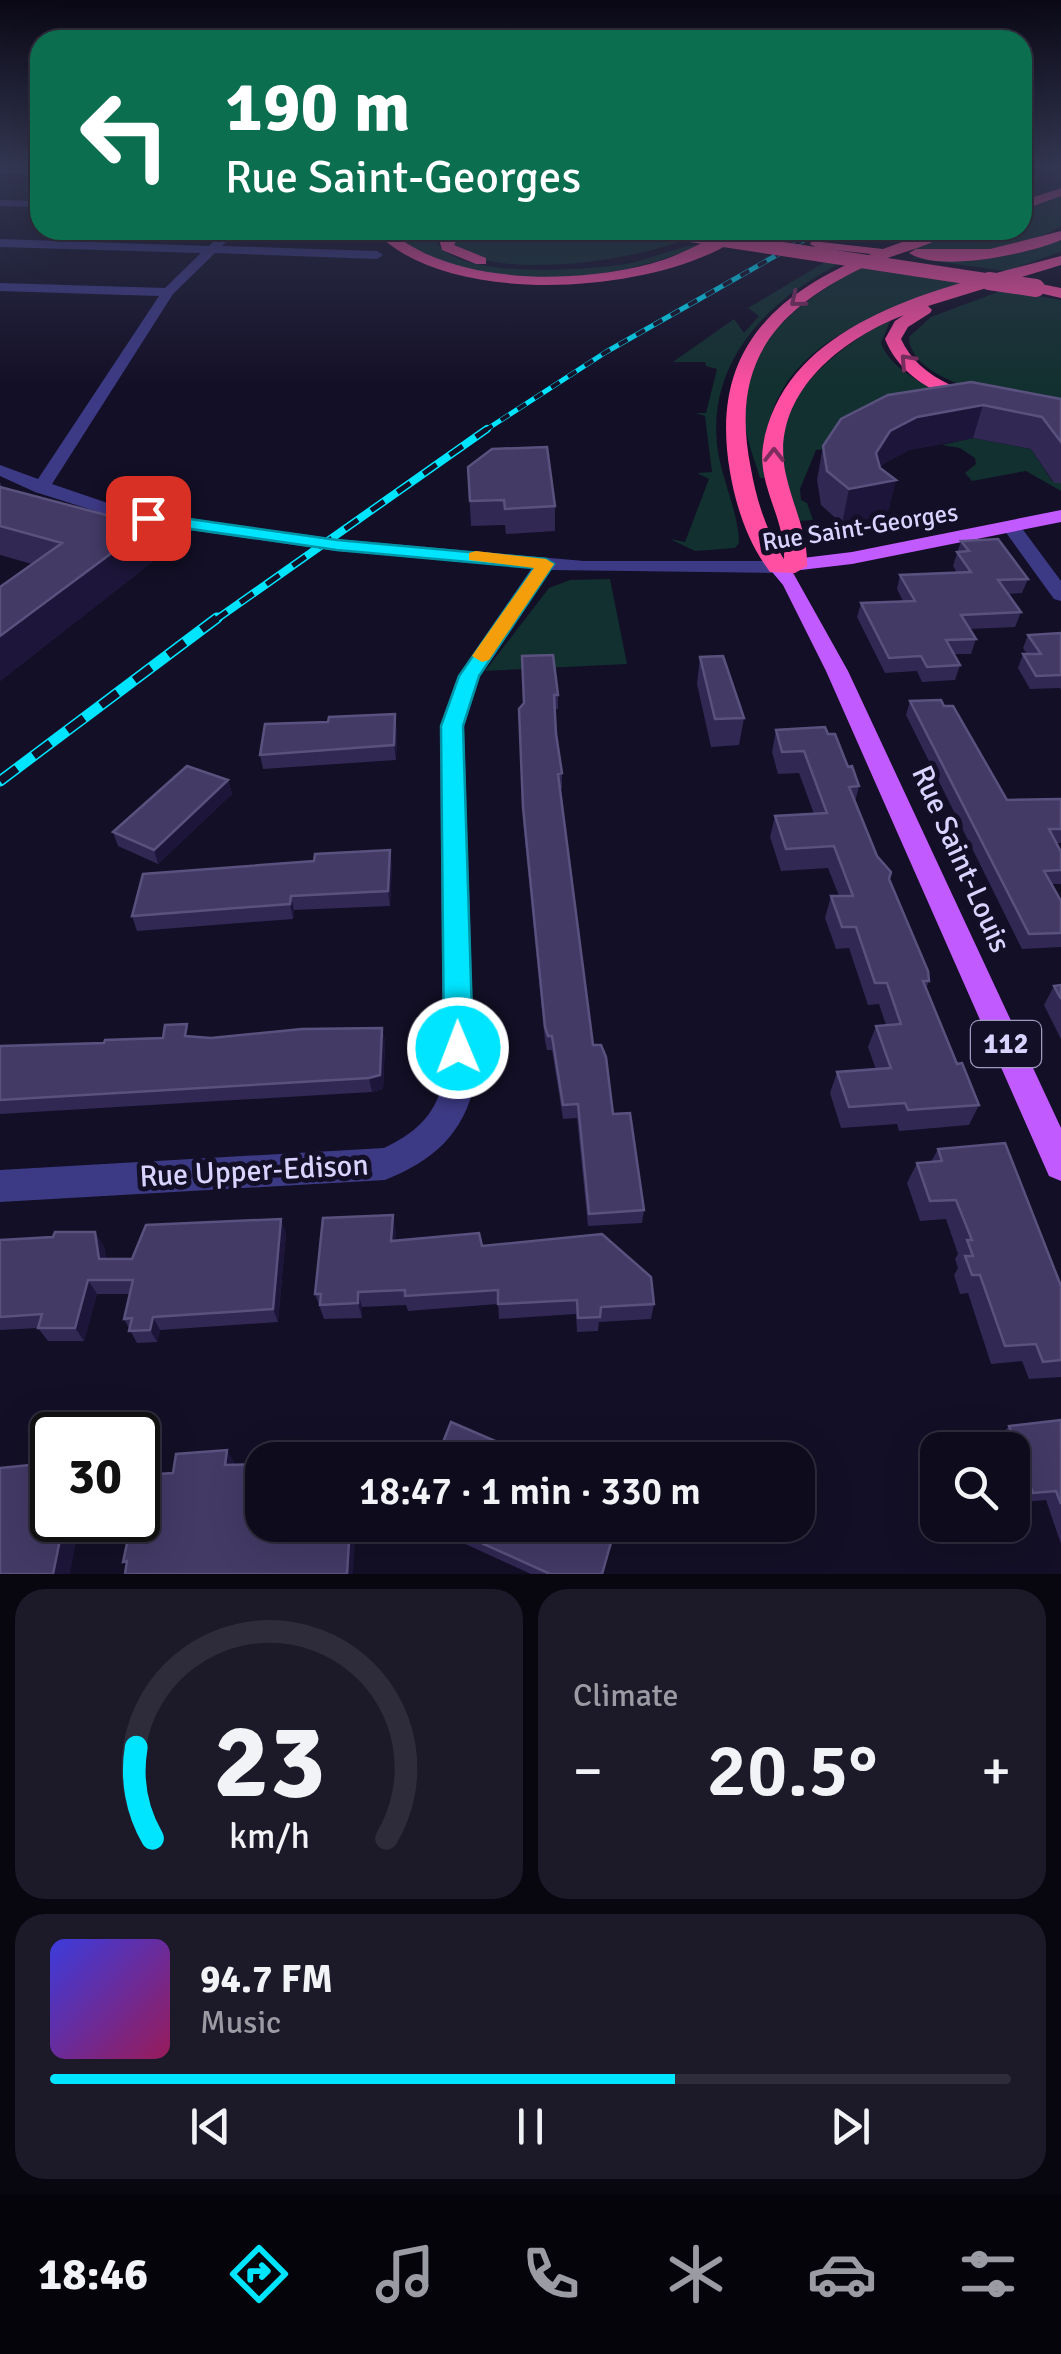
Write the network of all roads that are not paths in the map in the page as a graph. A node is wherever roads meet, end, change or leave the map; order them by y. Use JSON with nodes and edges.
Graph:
{"nodes":[{"id":1,"x":222,"y":240,"type":"edge"},
{"id":2,"x":392,"y":240,"type":"edge"},
{"id":3,"x":446,"y":240,"type":"edge"},
{"id":4,"x":689,"y":240,"type":"edge"},
{"id":5,"x":718,"y":240,"type":"edge"},
{"id":6,"x":725,"y":240,"type":"edge"},
{"id":7,"x":791,"y":240,"type":"edge"},
{"id":8,"x":917,"y":240,"type":"edge"},
{"id":9,"x":1043,"y":240,"type":"edge"},
{"id":10,"x":0,"y":243,"type":"edge"},
{"id":11,"x":817,"y":244,"type":"junction"},
{"id":12,"x":212,"y":250,"type":"junction"},
{"id":13,"x":377,"y":255,"type":"dead end"},
{"id":14,"x":1061,"y":260,"type":"edge"},
{"id":15,"x":1053,"y":282,"type":"edge"},
{"id":16,"x":0,"y":287,"type":"edge"},
{"id":17,"x":968,"y":291,"type":"junction"},
{"id":18,"x":168,"y":292,"type":"junction"},
{"id":19,"x":1061,"y":293,"type":"edge"},
{"id":20,"x":1061,"y":417,"type":"edge"},
{"id":21,"x":0,"y":470,"type":"edge"},
{"id":22,"x":41,"y":488,"type":"junction"},
{"id":23,"x":1061,"y":516,"type":"edge"},
{"id":24,"x":1011,"y":527,"type":"junction"},
{"id":25,"x":546,"y":564,"type":"junction"},
{"id":26,"x":789,"y":572,"type":"junction"},
{"id":27,"x":1061,"y":595,"type":"edge"},
{"id":28,"x":1061,"y":1165,"type":"edge"},
{"id":29,"x":0,"y":1186,"type":"edge"}],
"edges":[{"from":1,"to":12,"type":"street"},
{"from":2,"to":5,"type":"highway"},
{"from":3,"to":4,"type":"highway"},
{"from":6,"to":19,"type":"highway","bridge":true},
{"from":7,"to":11,"type":"highway"},
{"from":8,"to":26,"type":"highway","one_way":true},
{"from":9,"to":11,"type":"highway"},
{"from":10,"to":12,"type":"street"},
{"from":11,"to":15,"type":"highway"},
{"from":12,"to":13,"type":"street"},
{"from":12,"to":18,"type":"street"},
{"from":14,"to":17,"type":"highway"},
{"from":16,"to":18,"type":"street"},
{"from":20,"to":17,"type":"highway","one_way":true},
{"from":26,"to":17,"type":"highway","one_way":true},
{"from":18,"to":22,"type":"street"},
{"from":21,"to":22,"type":"street","name":"Rue Saint-Georges"},
{"from":22,"to":25,"type":"street","name":"Rue Saint-Georges"},
{"from":23,"to":24,"type":"main road","name":"Rue Saint-Georges"},
{"from":24,"to":26,"type":"main road","name":"Rue Saint-Georges"},
{"from":24,"to":27,"type":"street"},
{"from":25,"to":26,"type":"street","name":"Rue Saint-Georges"},
{"from":25,"to":29,"type":"street","name":"Rue Upper-Edison"},
{"from":26,"to":28,"type":"main road","name":"Rue Saint-Louis","number":"112"}]}
